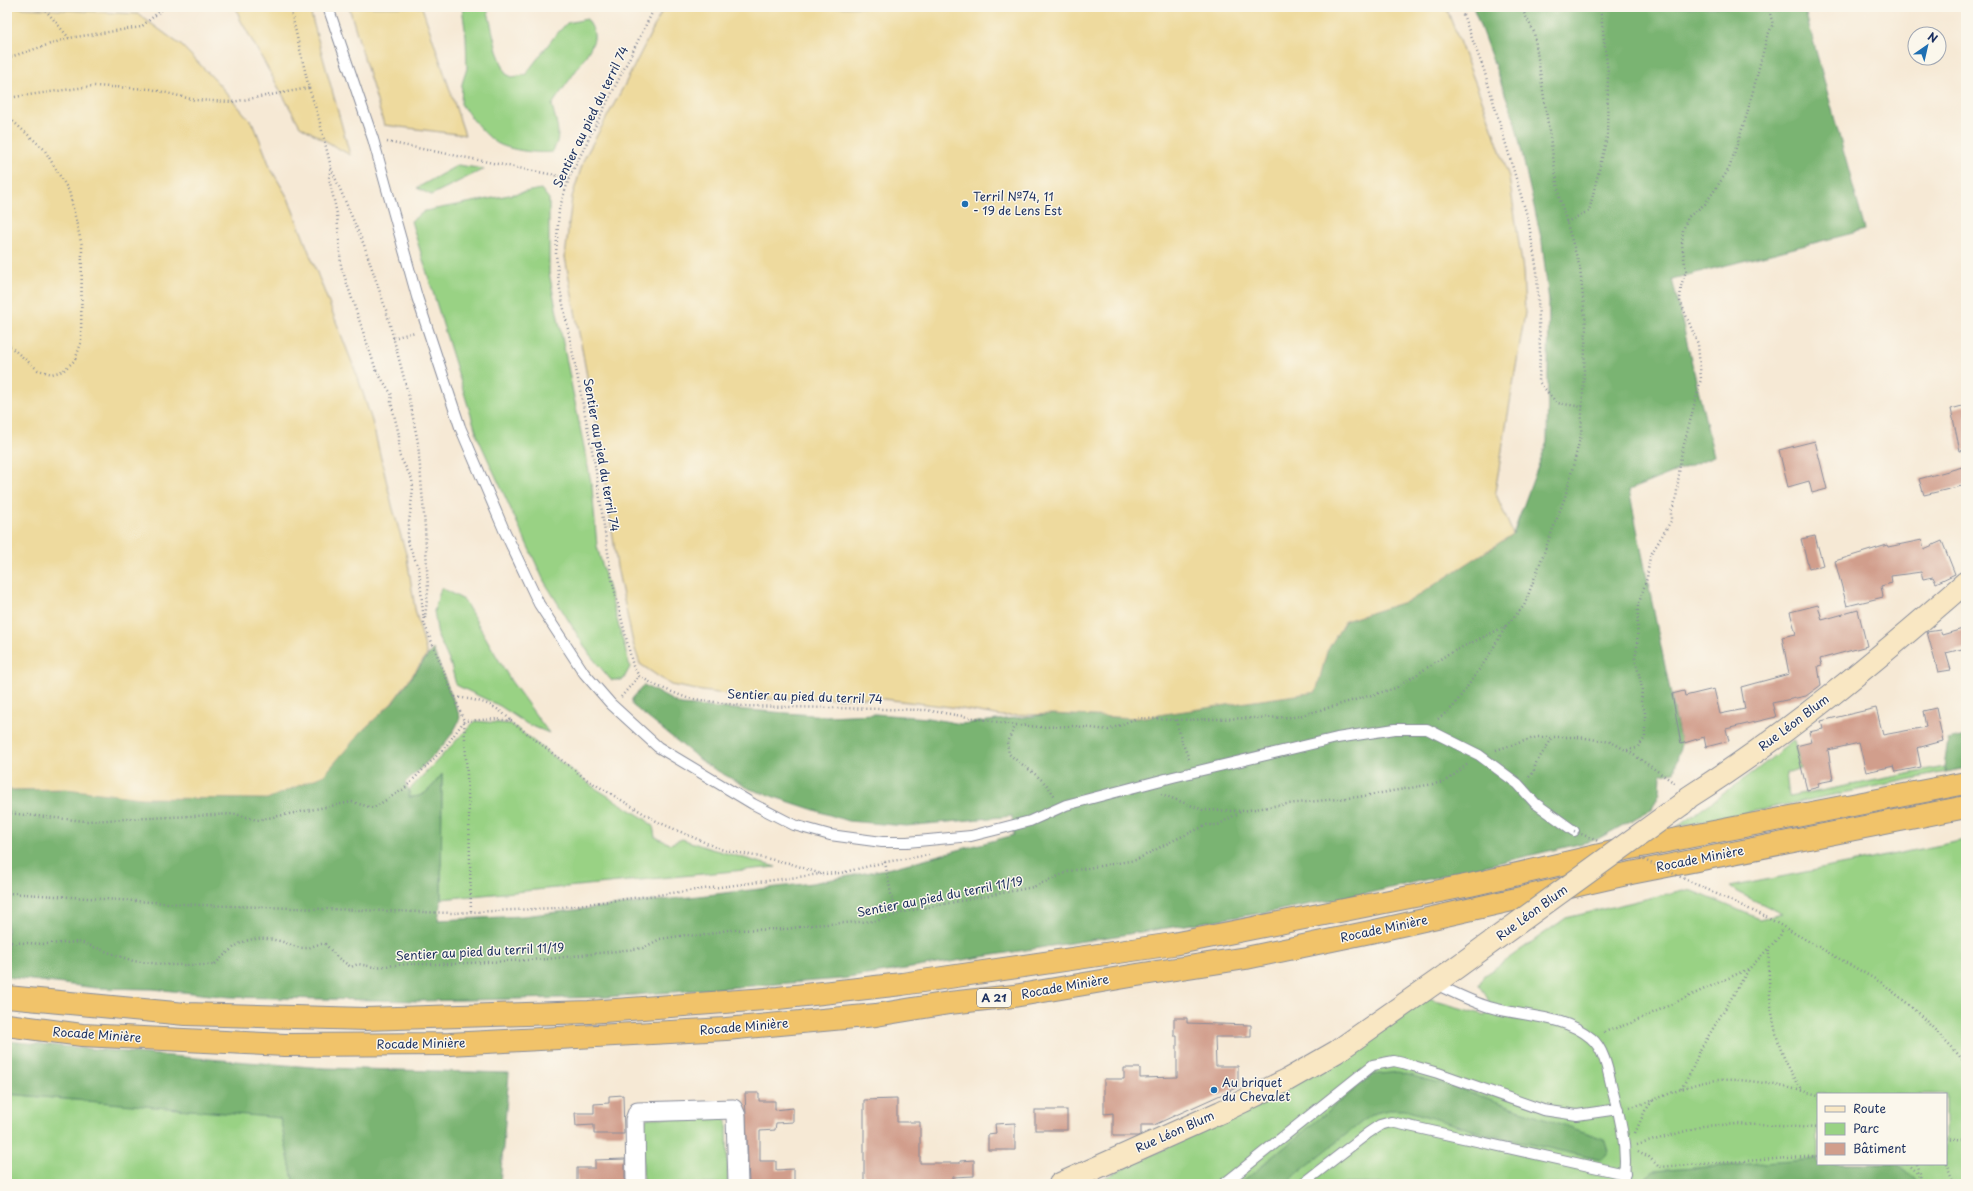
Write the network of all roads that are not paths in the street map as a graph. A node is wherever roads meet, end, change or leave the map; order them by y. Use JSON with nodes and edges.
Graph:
{"nodes":[{"id":1,"x":328,"y":7,"type":"edge"},
{"id":2,"x":1966,"y":582,"type":"edge"},
{"id":3,"x":1966,"y":783,"type":"edge"},
{"id":4,"x":1966,"y":807,"type":"edge"},
{"id":5,"x":1574,"y":831,"type":"road end"},
{"id":6,"x":1439,"y":979,"type":"junction"},
{"id":7,"x":7,"y":997,"type":"edge"},
{"id":8,"x":7,"y":1025,"type":"edge"},
{"id":9,"x":1618,"y":1109,"type":"junction"},
{"id":10,"x":1624,"y":1179,"type":"edge"},
{"id":11,"x":636,"y":1184,"type":"edge"},
{"id":12,"x":738,"y":1184,"type":"edge"},
{"id":13,"x":1060,"y":1184,"type":"edge"},
{"id":14,"x":1224,"y":1184,"type":"edge"},
{"id":15,"x":1302,"y":1184,"type":"edge"}],
"edges":[{"from":1,"to":5,"type":"lane"},
{"from":2,"to":6,"type":"street","name":"Rue Léon Blum","bridge":true},
{"from":3,"to":7,"type":"highway","name":"Rocade Minière","number":"A 21"},
{"from":4,"to":8,"type":"highway","name":"Rocade Minière","number":"A 21"},
{"from":6,"to":9,"type":"lane"},
{"from":6,"to":13,"type":"street","name":"Rue Léon Blum"},
{"from":9,"to":10,"type":"lane"},
{"from":9,"to":14,"type":"lane"},
{"from":10,"to":15,"type":"lane"},
{"from":11,"to":12,"type":"street"}]}
